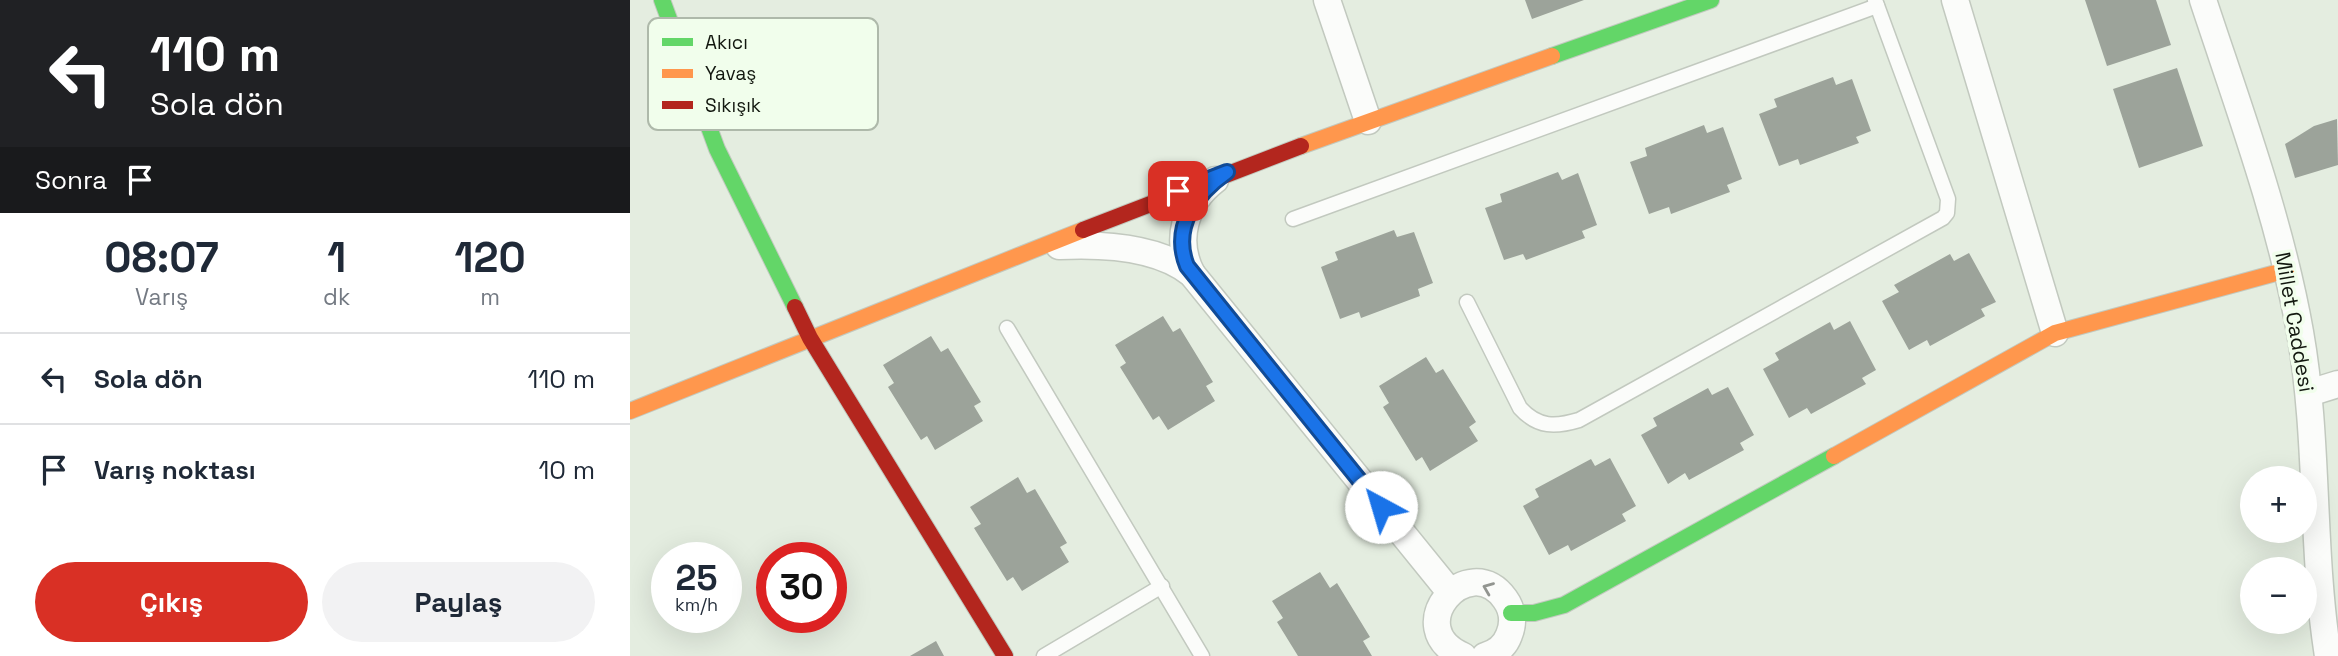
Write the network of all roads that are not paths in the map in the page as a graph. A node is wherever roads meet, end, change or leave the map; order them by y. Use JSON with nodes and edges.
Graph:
{"nodes":[{"id":1,"x":662,"y":0,"type":"edge"},
{"id":2,"x":1327,"y":0,"type":"edge"},
{"id":3,"x":1711,"y":0,"type":"edge"},
{"id":4,"x":1955,"y":0,"type":"edge"},
{"id":5,"x":2203,"y":0,"type":"edge"},
{"id":6,"x":1876,"y":3,"type":"edge"},
{"id":7,"x":669,"y":18,"type":"edge"},
{"id":8,"x":1368,"y":121,"type":"junction"},
{"id":9,"x":710,"y":130,"type":"edge"},
{"id":10,"x":1227,"y":172,"type":"junction"},
{"id":11,"x":1293,"y":219,"type":"dead end"},
{"id":12,"x":1028,"y":250,"type":"junction"},
{"id":13,"x":2287,"y":270,"type":"junction"},
{"id":14,"x":1192,"y":274,"type":"junction"},
{"id":15,"x":1467,"y":302,"type":"dead end"},
{"id":16,"x":1007,"y":328,"type":"dead end"},
{"id":17,"x":2055,"y":333,"type":"junction"},
{"id":18,"x":810,"y":338,"type":"junction"},
{"id":19,"x":2338,"y":384,"type":"edge"},
{"id":20,"x":2309,"y":393,"type":"junction"},
{"id":21,"x":630,"y":411,"type":"edge"},
{"id":22,"x":1162,"y":586,"type":"junction"},
{"id":23,"x":1450,"y":592,"type":"junction"},
{"id":24,"x":1511,"y":612,"type":"junction"},
{"id":25,"x":1455,"y":655,"type":"edge"},
{"id":26,"x":1005,"y":656,"type":"edge"},
{"id":27,"x":1044,"y":656,"type":"edge"},
{"id":28,"x":1202,"y":656,"type":"edge"},
{"id":29,"x":1489,"y":656,"type":"edge"},
{"id":30,"x":2328,"y":656,"type":"edge"}],
"edges":[{"from":1,"to":7,"type":"street"},
{"from":2,"to":8,"type":"street"},
{"from":3,"to":8,"type":"street"},
{"from":4,"to":17,"type":"street"},
{"from":5,"to":13,"type":"street","name":"Millet Caddesi"},
{"from":6,"to":11,"type":"lane"},
{"from":6,"to":15,"type":"lane"},
{"from":8,"to":10,"type":"street"},
{"from":9,"to":18,"type":"street"},
{"from":10,"to":12,"type":"street"},
{"from":10,"to":14,"type":"street"},
{"from":12,"to":14,"type":"street"},
{"from":12,"to":18,"type":"street"},
{"from":13,"to":17,"type":"street"},
{"from":13,"to":20,"type":"street","name":"Millet Caddesi"},
{"from":14,"to":23,"type":"street"},
{"from":16,"to":22,"type":"lane"},
{"from":17,"to":24,"type":"street"},
{"from":18,"to":21,"type":"street"},
{"from":18,"to":26,"type":"street"},
{"from":19,"to":20,"type":"street"},
{"from":20,"to":30,"type":"street","name":"Millet Caddesi"},
{"from":22,"to":27,"type":"lane"},
{"from":22,"to":28,"type":"lane"},
{"from":24,"to":23,"type":"street","one_way":true},
{"from":23,"to":25,"type":"street"},
{"from":24,"to":29,"type":"street"}]}
